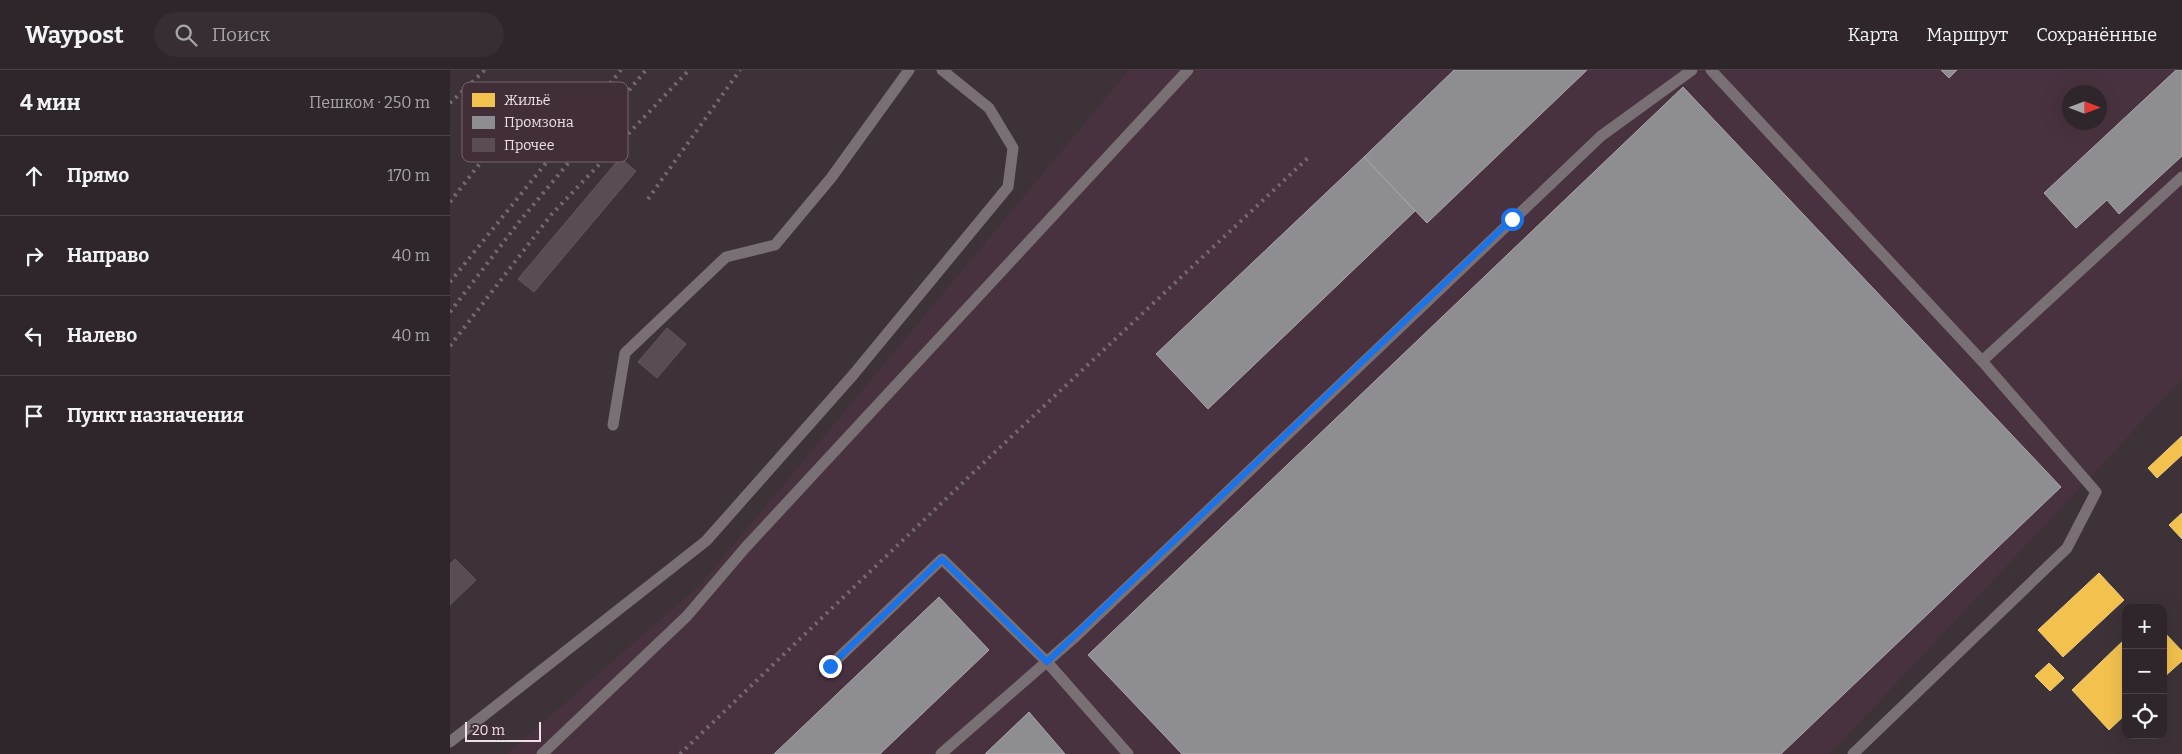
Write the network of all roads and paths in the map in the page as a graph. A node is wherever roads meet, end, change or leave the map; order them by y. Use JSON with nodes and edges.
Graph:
{"nodes":[{"id":1,"x":908,"y":70,"type":"edge"},
{"id":2,"x":942,"y":70,"type":"edge"},
{"id":3,"x":1188,"y":70,"type":"edge"},
{"id":4,"x":1692,"y":70,"type":"edge"},
{"id":5,"x":1711,"y":70,"type":"edge"},
{"id":6,"x":2182,"y":177,"type":"edge"},
{"id":7,"x":1982,"y":362,"type":"junction"},
{"id":8,"x":613,"y":425,"type":"dead end"},
{"id":9,"x":1047,"y":662,"type":"junction"},
{"id":10,"x":830,"y":666,"type":"dead end"},
{"id":11,"x":450,"y":742,"type":"edge"},
{"id":12,"x":542,"y":754,"type":"edge"},
{"id":13,"x":940,"y":754,"type":"edge"},
{"id":14,"x":1128,"y":754,"type":"edge"},
{"id":15,"x":1853,"y":754,"type":"edge"}],
"edges":[{"from":1,"to":8,"type":"lane"},
{"from":2,"to":11,"type":"lane"},
{"from":3,"to":12,"type":"lane"},
{"from":4,"to":9,"type":"lane"},
{"from":5,"to":7,"type":"lane"},
{"from":6,"to":7,"type":"lane"},
{"from":7,"to":15,"type":"lane"},
{"from":9,"to":10,"type":"lane"},
{"from":9,"to":13,"type":"lane"},
{"from":9,"to":14,"type":"lane"}]}
